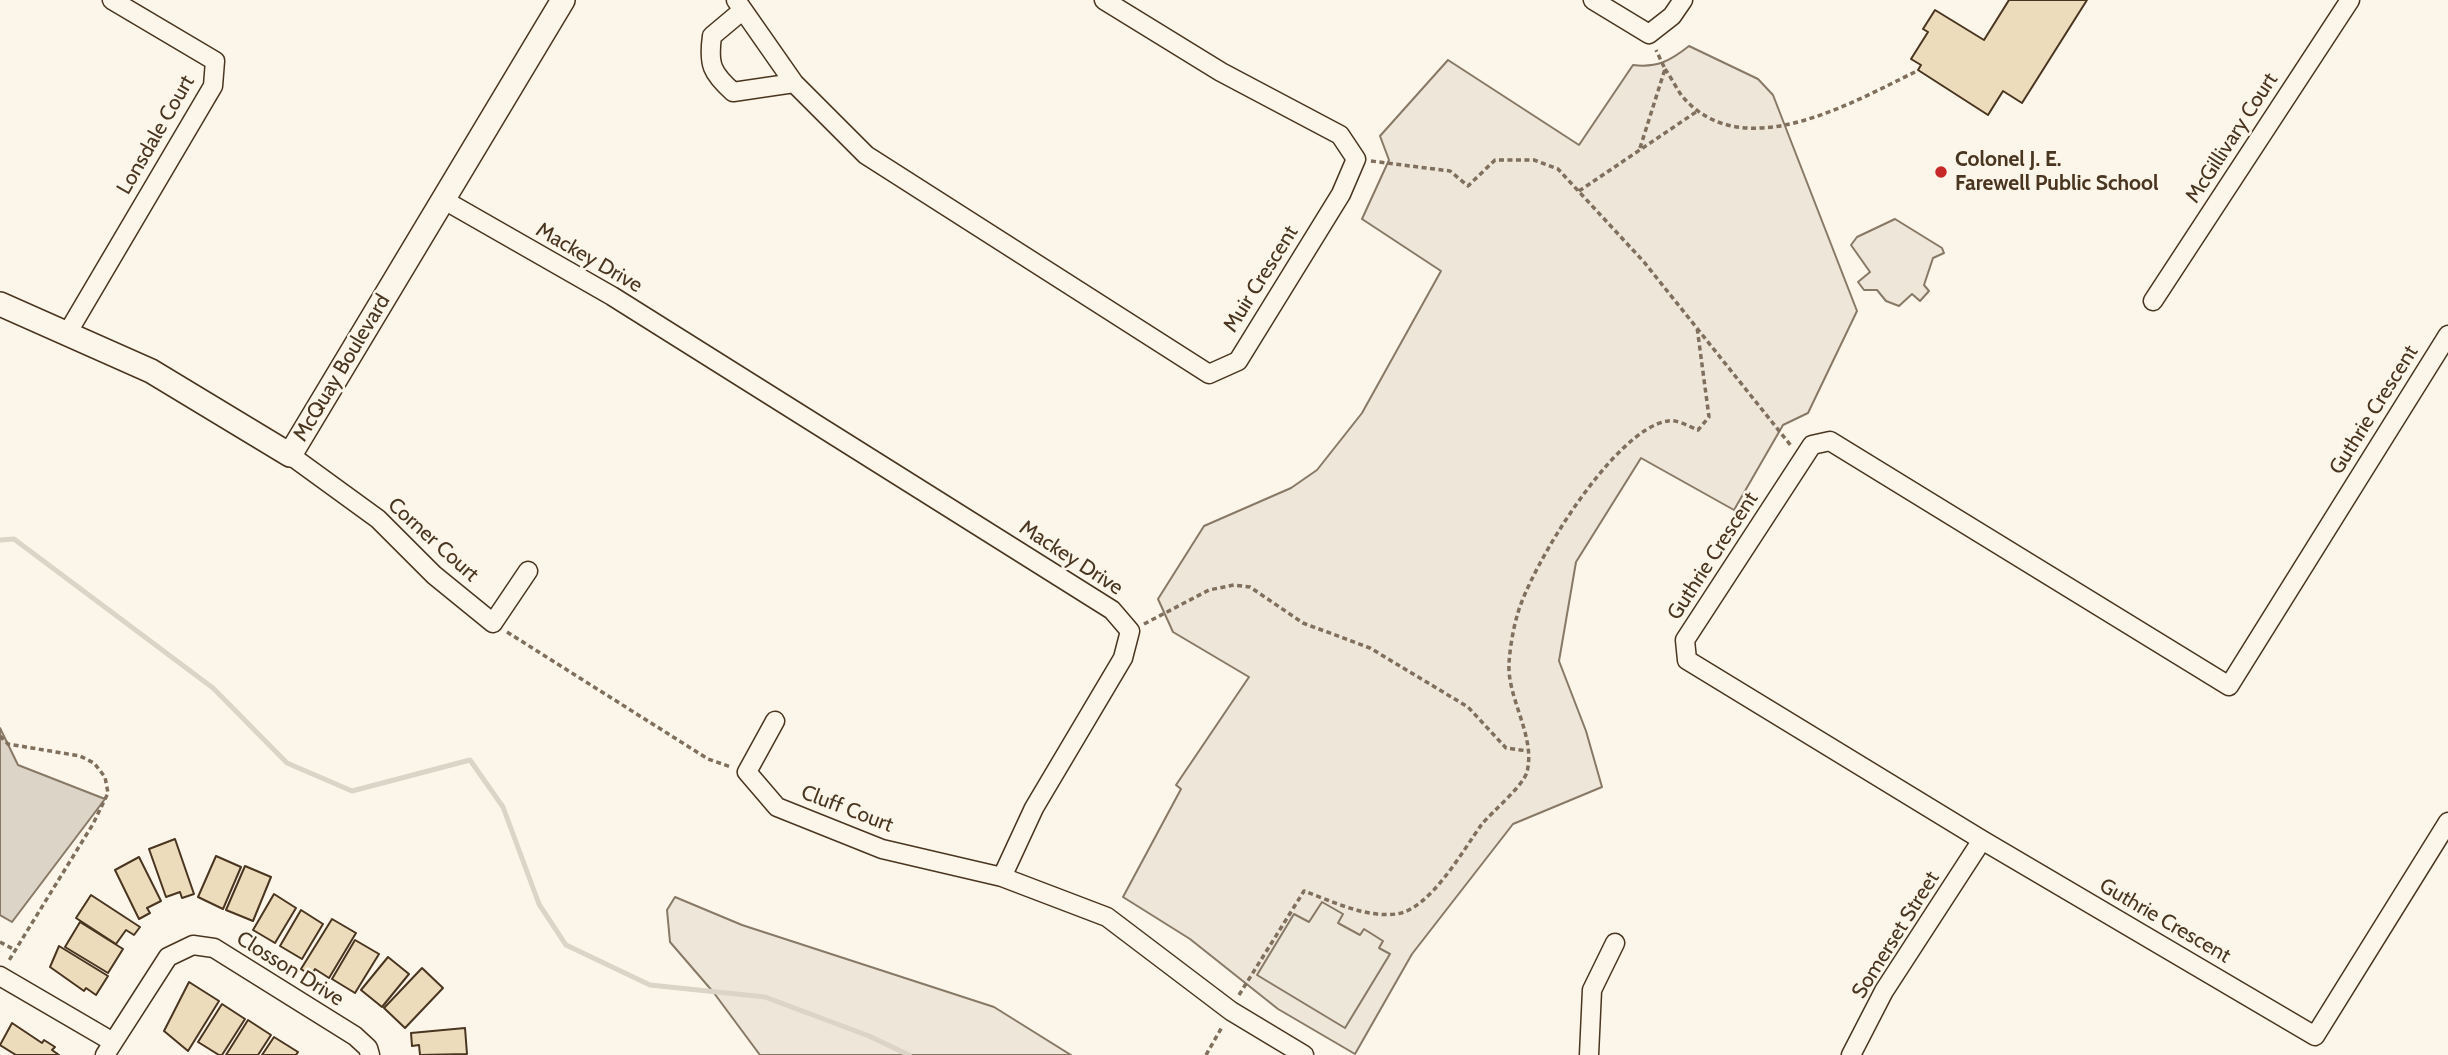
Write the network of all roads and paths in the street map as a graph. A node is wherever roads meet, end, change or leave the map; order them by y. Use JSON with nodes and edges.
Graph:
{"nodes":[{"id":1,"x":112,"y":0,"type":"edge"},
{"id":2,"x":563,"y":0,"type":"edge"},
{"id":3,"x":1104,"y":0,"type":"edge"},
{"id":4,"x":1593,"y":0,"type":"edge"},
{"id":5,"x":1683,"y":0,"type":"edge"},
{"id":6,"x":2350,"y":0,"type":"edge"},
{"id":7,"x":739,"y":5,"type":"edge"},
{"id":8,"x":1649,"y":34,"type":"junction"},
{"id":9,"x":1665,"y":69,"type":"junction"},
{"id":10,"x":1915,"y":72,"type":"dead end"},
{"id":11,"x":794,"y":83,"type":"junction"},
{"id":12,"x":1699,"y":110,"type":"junction"},
{"id":13,"x":1639,"y":150,"type":"junction"},
{"id":14,"x":1356,"y":159,"type":"junction"},
{"id":15,"x":1579,"y":191,"type":"junction"},
{"id":16,"x":444,"y":200,"type":"junction"},
{"id":17,"x":2153,"y":301,"type":"dead end"},
{"id":18,"x":0,"y":304,"type":"edge"},
{"id":19,"x":1697,"y":327,"type":"junction"},
{"id":20,"x":68,"y":332,"type":"junction"},
{"id":21,"x":2448,"y":335,"type":"edge"},
{"id":22,"x":290,"y":455,"type":"junction"},
{"id":23,"x":1802,"y":460,"type":"junction"},
{"id":24,"x":528,"y":571,"type":"dead end"},
{"id":25,"x":493,"y":623,"type":"junction"},
{"id":26,"x":1130,"y":631,"type":"junction"},
{"id":27,"x":775,"y":721,"type":"dead end"},
{"id":28,"x":0,"y":736,"type":"edge"},
{"id":29,"x":1528,"y":751,"type":"junction"},
{"id":30,"x":747,"y":772,"type":"junction"},
{"id":31,"x":2448,"y":822,"type":"edge"},
{"id":32,"x":1982,"y":840,"type":"junction"},
{"id":33,"x":1002,"y":877,"type":"junction"},
{"id":34,"x":0,"y":942,"type":"edge"},
{"id":35,"x":1615,"y":943,"type":"dead end"},
{"id":36,"x":15,"y":950,"type":"junction"},
{"id":37,"x":4,"y":969,"type":"edge"},
{"id":38,"x":1231,"y":1011,"type":"junction"},
{"id":39,"x":109,"y":1049,"type":"edge"},
{"id":40,"x":370,"y":1055,"type":"edge"},
{"id":41,"x":1206,"y":1055,"type":"edge"},
{"id":42,"x":1304,"y":1055,"type":"edge"},
{"id":43,"x":1589,"y":1055,"type":"edge"},
{"id":44,"x":1851,"y":1055,"type":"edge"}],
"edges":[{"from":1,"to":20,"type":"street","name":"Lonsdale Court"},
{"from":2,"to":16,"type":"street","name":"McQuay Boulevard"},
{"from":3,"to":14,"type":"street"},
{"from":4,"to":8,"type":"street"},
{"from":5,"to":8,"type":"street"},
{"from":6,"to":17,"type":"street","name":"McGillivary Court"},
{"from":7,"to":11,"type":"street","name":"Muir Crescent"},
{"from":7,"to":11,"type":"street","name":"Muir Crescent"},
{"from":8,"to":9,"type":"path"},
{"from":9,"to":12,"type":"path"},
{"from":9,"to":13,"type":"path"},
{"from":10,"to":12,"type":"path"},
{"from":11,"to":14,"type":"street","name":"Muir Crescent"},
{"from":12,"to":13,"type":"path"},
{"from":13,"to":15,"type":"path"},
{"from":14,"to":15,"type":"path"},
{"from":15,"to":19,"type":"path"},
{"from":16,"to":22,"type":"street","name":"McQuay Boulevard"},
{"from":16,"to":26,"type":"street","name":"Mackey Drive"},
{"from":18,"to":20,"type":"street","name":"McQuay Boulevard"},
{"from":19,"to":23,"type":"path"},
{"from":19,"to":29,"type":"path"},
{"from":20,"to":22,"type":"street","name":"McQuay Boulevard"},
{"from":21,"to":23,"type":"street","name":"Guthrie Crescent"},
{"from":22,"to":25,"type":"street","name":"Corner Court"},
{"from":23,"to":32,"type":"street","name":"Guthrie Crescent"},
{"from":24,"to":25,"type":"street"},
{"from":25,"to":30,"type":"path"},
{"from":26,"to":29,"type":"path"},
{"from":26,"to":33,"type":"street"},
{"from":27,"to":30,"type":"street"},
{"from":28,"to":36,"type":"path"},
{"from":29,"to":38,"type":"path"},
{"from":30,"to":33,"type":"street","name":"Cluff Court"},
{"from":31,"to":32,"type":"street","name":"Guthrie Crescent"},
{"from":32,"to":44,"type":"street","name":"Somerset Street"},
{"from":33,"to":38,"type":"street"},
{"from":34,"to":36,"type":"path"},
{"from":35,"to":43,"type":"street"},
{"from":36,"to":37,"type":"path"},
{"from":37,"to":39,"type":"street"},
{"from":38,"to":41,"type":"path"},
{"from":38,"to":42,"type":"street"},
{"from":39,"to":40,"type":"street","name":"Closson Drive"}]}
